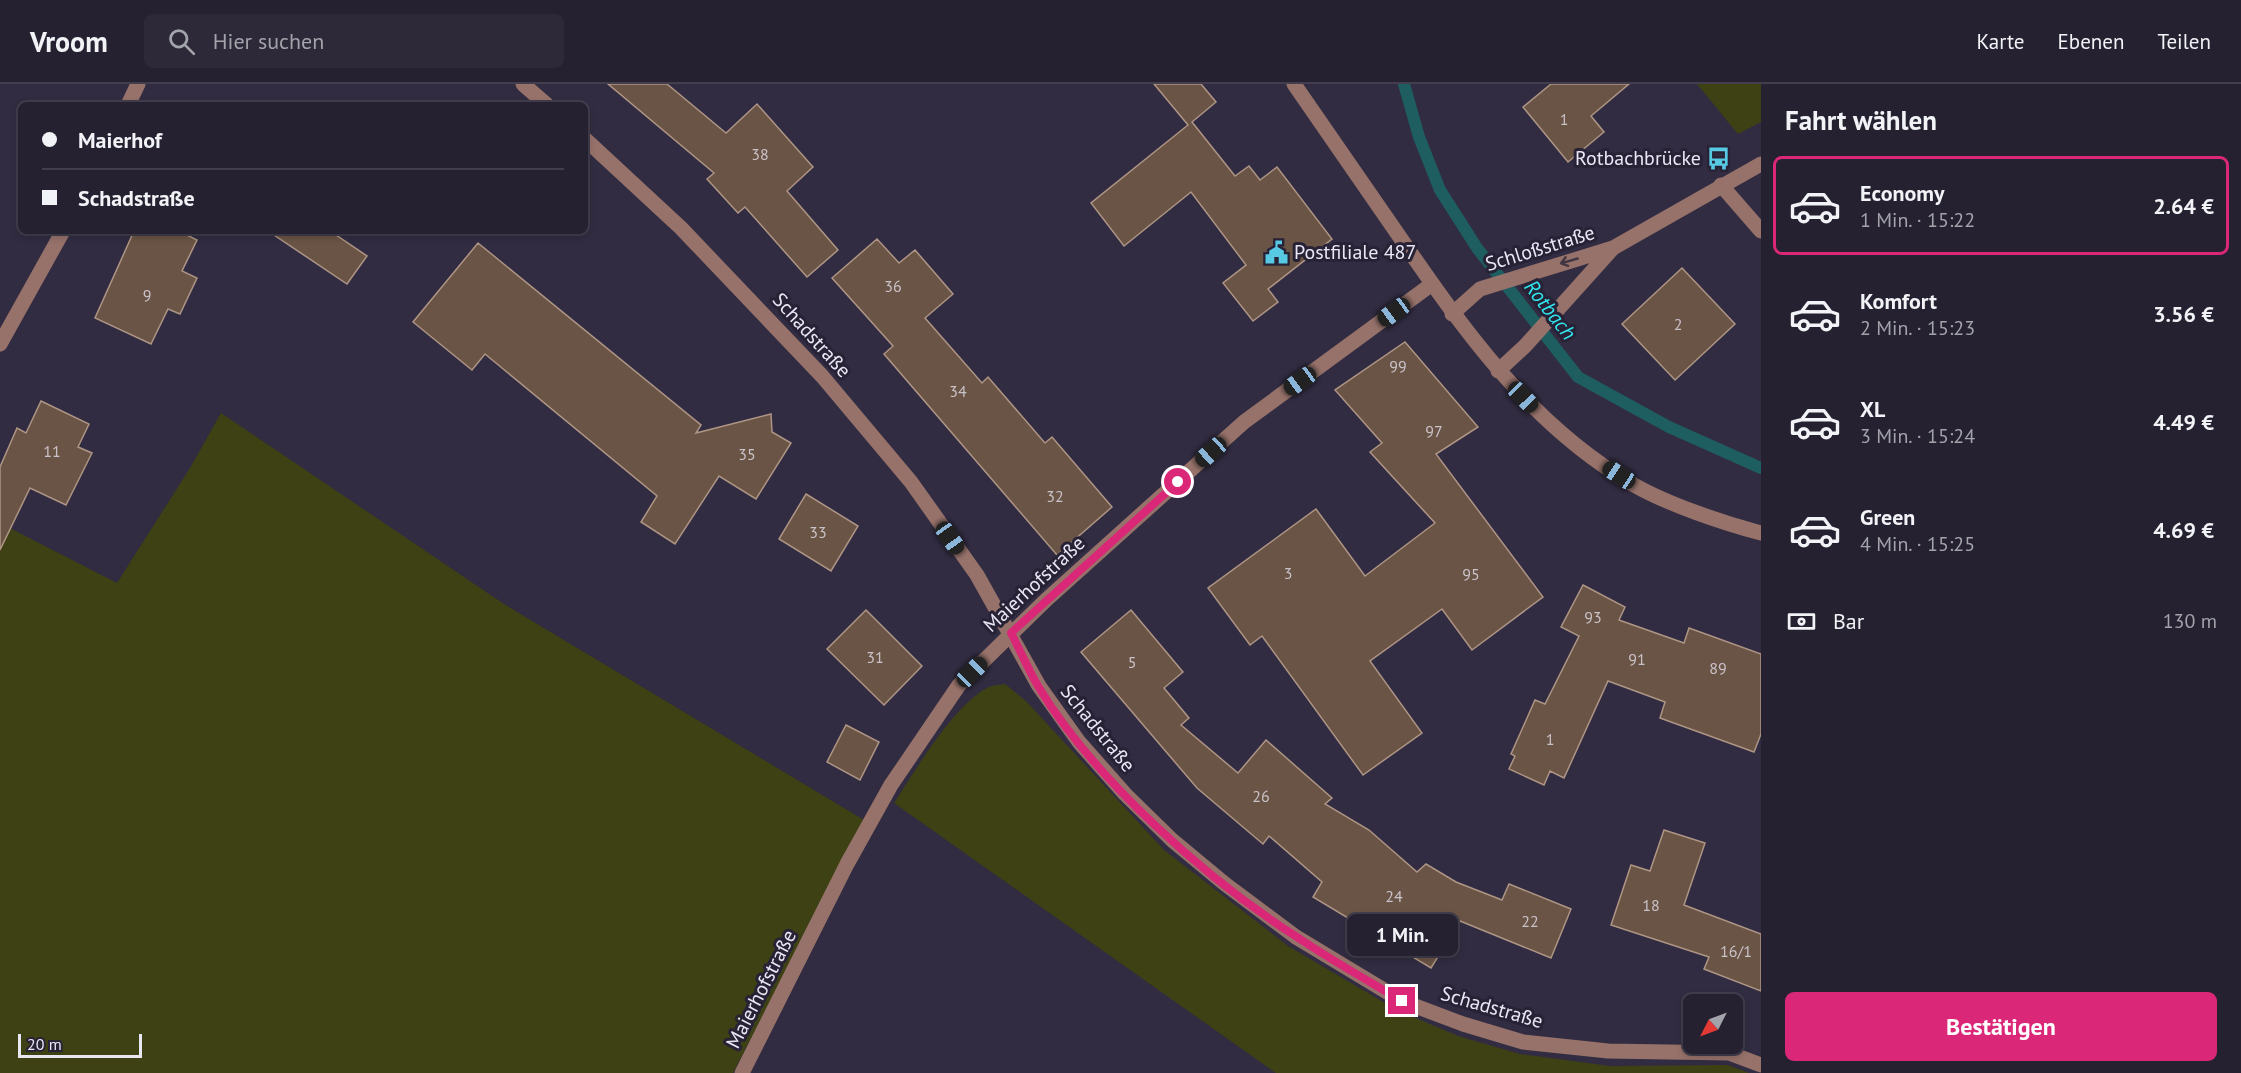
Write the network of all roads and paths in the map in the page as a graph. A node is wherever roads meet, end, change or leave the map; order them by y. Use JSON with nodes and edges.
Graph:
{"nodes":[{"id":1,"x":138,"y":84,"type":"edge"},
{"id":2,"x":523,"y":84,"type":"edge"},
{"id":3,"x":1294,"y":84,"type":"edge"},
{"id":4,"x":129,"y":102,"type":"edge"},
{"id":5,"x":544,"y":102,"type":"edge"},
{"id":6,"x":588,"y":143,"type":"edge"},
{"id":7,"x":1761,"y":164,"type":"edge"},
{"id":8,"x":1721,"y":185,"type":"junction"},
{"id":9,"x":1761,"y":231,"type":"edge"},
{"id":10,"x":61,"y":234,"type":"edge"},
{"id":11,"x":1613,"y":248,"type":"junction"},
{"id":12,"x":1432,"y":284,"type":"junction"},
{"id":13,"x":1452,"y":314,"type":"junction"},
{"id":14,"x":0,"y":344,"type":"edge"},
{"id":15,"x":1498,"y":371,"type":"junction"},
{"id":16,"x":1761,"y":533,"type":"edge"},
{"id":17,"x":1011,"y":633,"type":"junction"},
{"id":18,"x":1761,"y":1065,"type":"edge"},
{"id":19,"x":742,"y":1073,"type":"edge"}],
"edges":[{"from":1,"to":4,"type":"street"},
{"from":2,"to":5,"type":"street"},
{"from":3,"to":12,"type":"street"},
{"from":6,"to":17,"type":"street","name":"Schadstraße"},
{"from":7,"to":8,"type":"street","name":"Schloßstraße"},
{"from":8,"to":9,"type":"street"},
{"from":8,"to":11,"type":"street","name":"Schloßstraße"},
{"from":10,"to":14,"type":"street"},
{"from":11,"to":13,"type":"street","name":"Schloßstraße","one_way":true},
{"from":11,"to":15,"type":"street","name":"Schloßstraße"},
{"from":12,"to":13,"type":"street"},
{"from":12,"to":17,"type":"street","name":"Maierhofstraße"},
{"from":13,"to":15,"type":"street"},
{"from":15,"to":16,"type":"street"},
{"from":17,"to":18,"type":"street","name":"Schadstraße"},
{"from":17,"to":19,"type":"street","name":"Maierhofstraße"}]}
